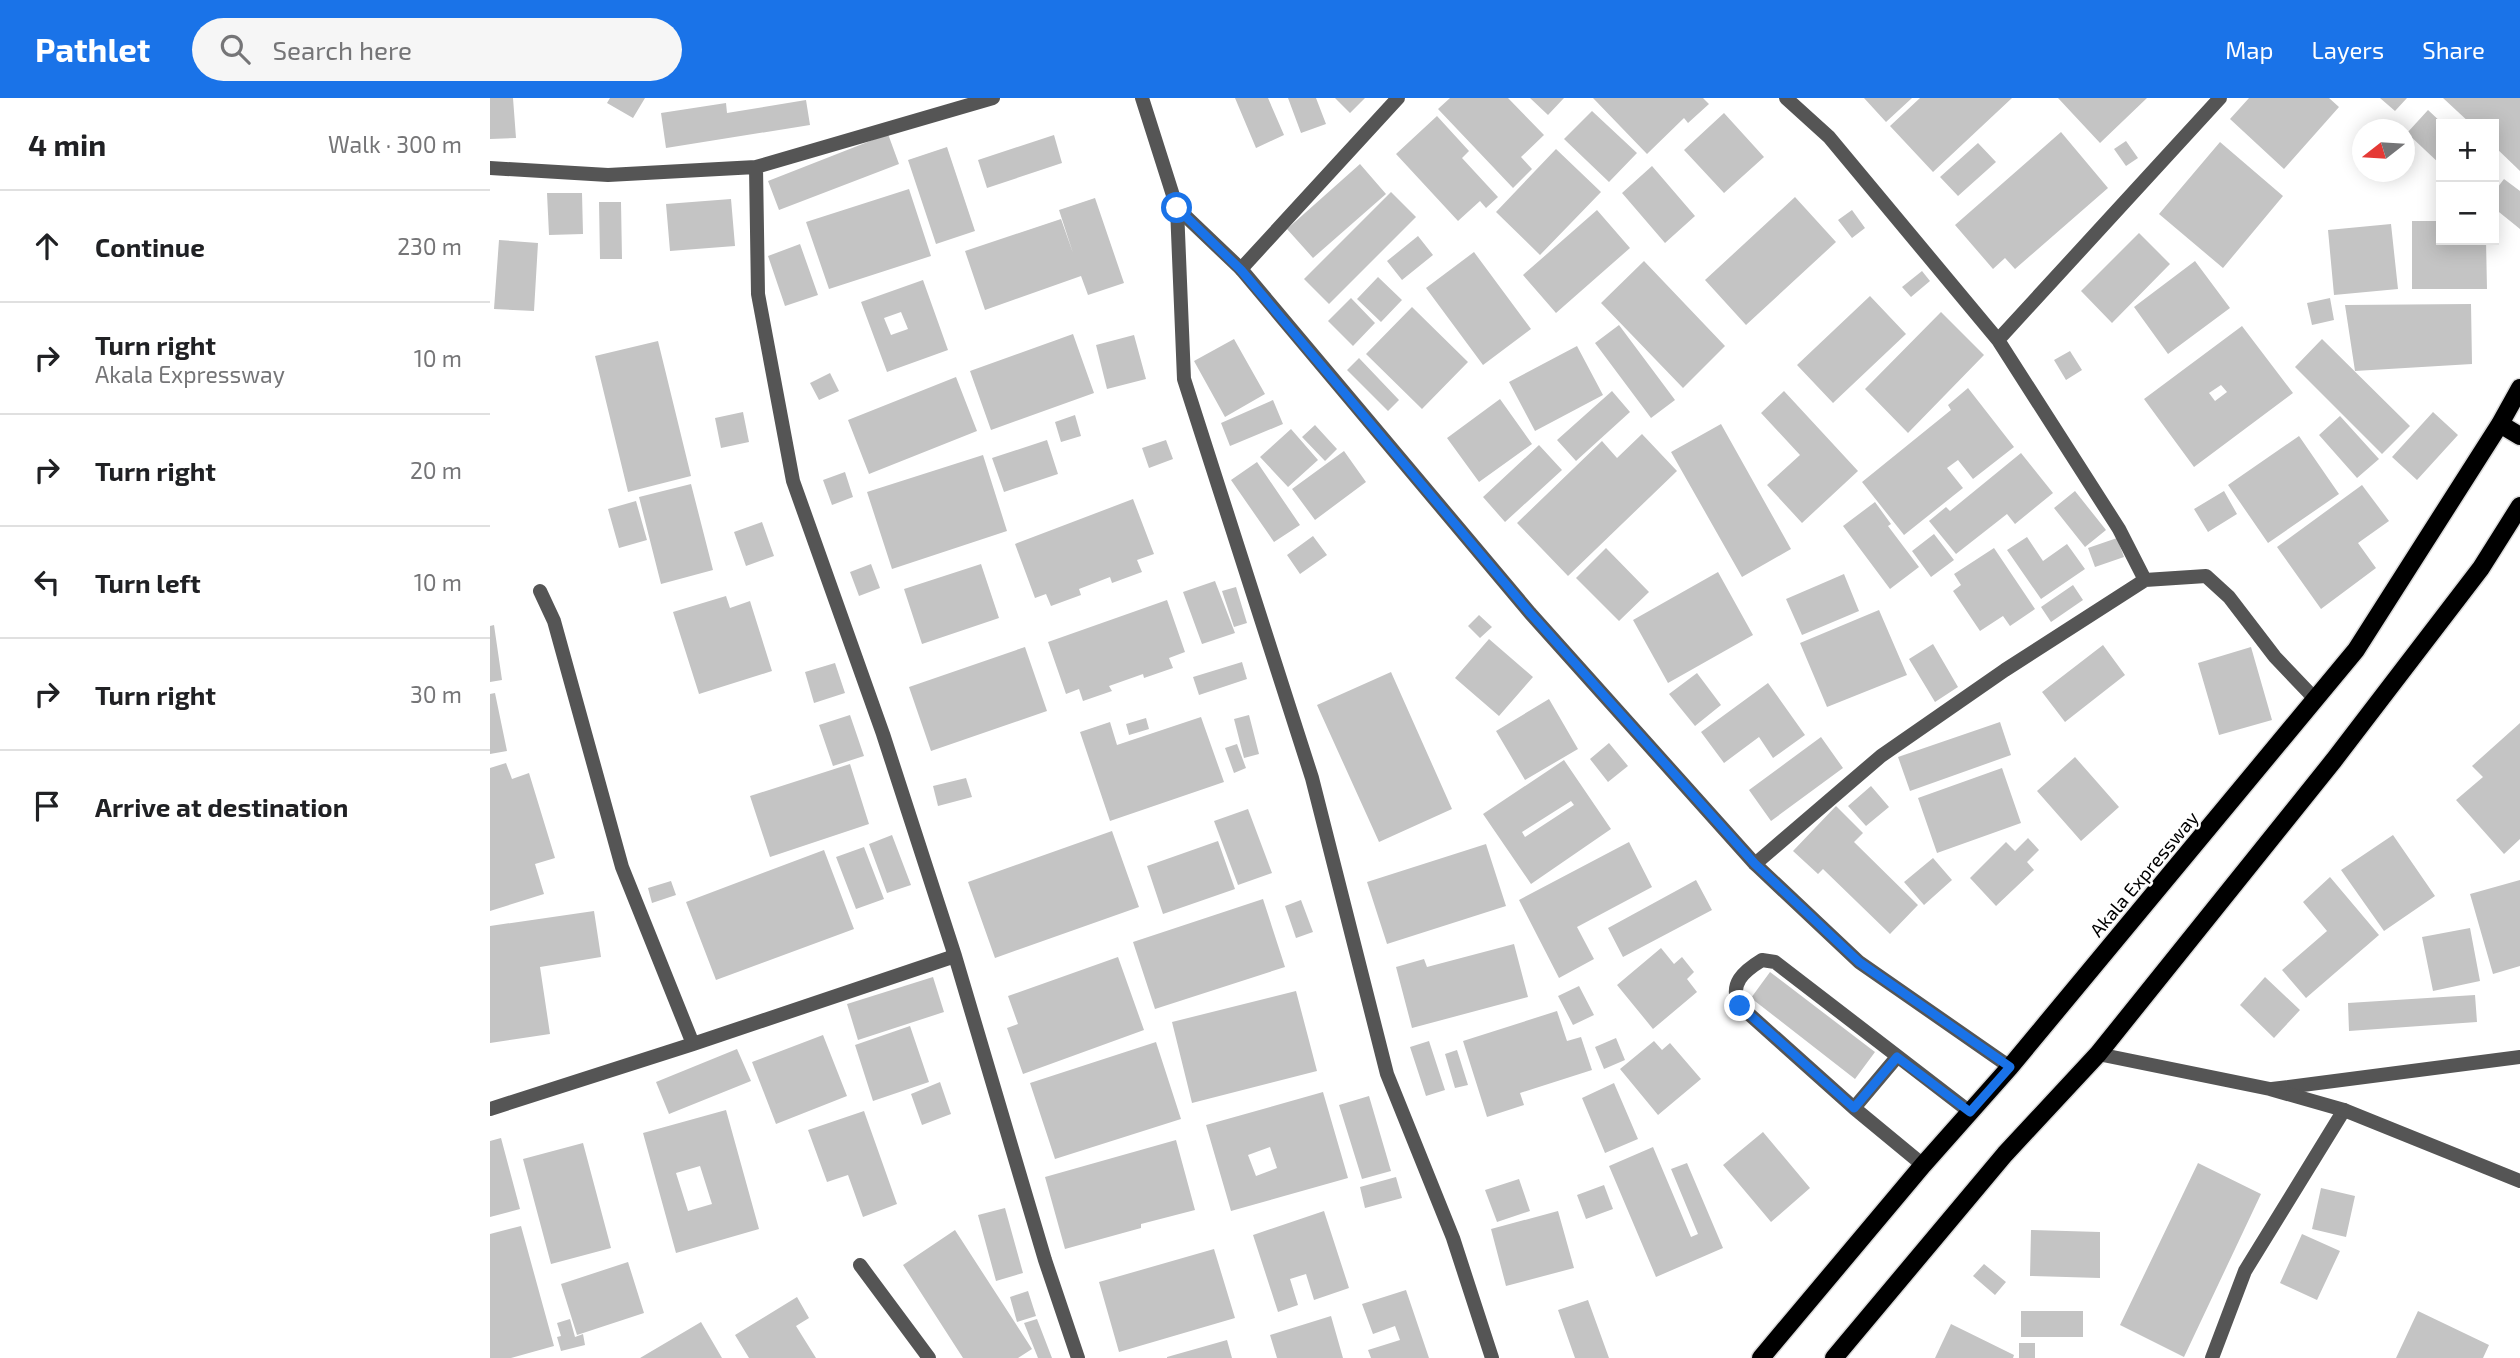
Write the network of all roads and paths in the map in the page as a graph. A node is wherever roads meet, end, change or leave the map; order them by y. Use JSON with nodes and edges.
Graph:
{"nodes":[{"id":1,"x":993,"y":98,"type":"edge"},
{"id":2,"x":1142,"y":98,"type":"edge"},
{"id":3,"x":1398,"y":98,"type":"edge"},
{"id":4,"x":1786,"y":98,"type":"edge"},
{"id":5,"x":2220,"y":98,"type":"edge"},
{"id":6,"x":756,"y":167,"type":"junction"},
{"id":7,"x":490,"y":168,"type":"edge"},
{"id":8,"x":1177,"y":208,"type":"junction"},
{"id":9,"x":1241,"y":270,"type":"junction"},
{"id":10,"x":1998,"y":340,"type":"junction"},
{"id":11,"x":2520,"y":388,"type":"edge"},
{"id":12,"x":2500,"y":424,"type":"junction"},
{"id":13,"x":2520,"y":436,"type":"edge"},
{"id":14,"x":2520,"y":506,"type":"edge"},
{"id":15,"x":2145,"y":580,"type":"junction"},
{"id":16,"x":540,"y":592,"type":"dead end"},
{"id":17,"x":2316,"y":700,"type":"junction"},
{"id":18,"x":1755,"y":864,"type":"junction"},
{"id":19,"x":955,"y":956,"type":"junction"},
{"id":20,"x":693,"y":1044,"type":"junction"},
{"id":21,"x":2098,"y":1054,"type":"junction"},
{"id":22,"x":1897,"y":1057,"type":"junction"},
{"id":23,"x":2520,"y":1057,"type":"edge"},
{"id":24,"x":2010,"y":1067,"type":"junction"},
{"id":25,"x":2270,"y":1089,"type":"junction"},
{"id":26,"x":1854,"y":1108,"type":"junction"},
{"id":27,"x":490,"y":1109,"type":"edge"},
{"id":28,"x":2344,"y":1110,"type":"junction"},
{"id":29,"x":1970,"y":1112,"type":"junction"},
{"id":30,"x":1923,"y":1165,"type":"junction"},
{"id":31,"x":2520,"y":1181,"type":"edge"},
{"id":32,"x":860,"y":1265,"type":"dead end"},
{"id":33,"x":1494,"y":1356,"type":"edge"},
{"id":34,"x":929,"y":1358,"type":"edge"},
{"id":35,"x":1078,"y":1358,"type":"edge"},
{"id":36,"x":1761,"y":1358,"type":"edge"},
{"id":37,"x":1834,"y":1358,"type":"edge"},
{"id":38,"x":2212,"y":1358,"type":"edge"}],
"edges":[{"from":1,"to":6,"type":"street"},
{"from":2,"to":8,"type":"street"},
{"from":3,"to":9,"type":"street"},
{"from":4,"to":10,"type":"street"},
{"from":5,"to":10,"type":"street"},
{"from":6,"to":7,"type":"street"},
{"from":6,"to":19,"type":"street"},
{"from":8,"to":9,"type":"street"},
{"from":8,"to":33,"type":"street"},
{"from":9,"to":18,"type":"street"},
{"from":10,"to":15,"type":"street"},
{"from":11,"to":12,"type":"main road","name":"Akala Expressway"},
{"from":12,"to":13,"type":"main road"},
{"from":12,"to":17,"type":"main road","name":"Akala Expressway"},
{"from":14,"to":21,"type":"main road"},
{"from":15,"to":17,"type":"street"},
{"from":15,"to":18,"type":"street"},
{"from":16,"to":20,"type":"street"},
{"from":17,"to":24,"type":"main road","name":"Akala Expressway"},
{"from":18,"to":24,"type":"street"},
{"from":19,"to":20,"type":"street"},
{"from":19,"to":35,"type":"street"},
{"from":20,"to":27,"type":"street"},
{"from":21,"to":25,"type":"street"},
{"from":21,"to":37,"type":"main road"},
{"from":22,"to":26,"type":"street"},
{"from":22,"to":26,"type":"street"},
{"from":22,"to":29,"type":"street"},
{"from":23,"to":25,"type":"street"},
{"from":24,"to":29,"type":"main road","name":"Akala Expressway"},
{"from":25,"to":28,"type":"street"},
{"from":26,"to":30,"type":"street"},
{"from":28,"to":31,"type":"street"},
{"from":28,"to":38,"type":"street"},
{"from":29,"to":30,"type":"main road","name":"Akala Expressway"},
{"from":30,"to":36,"type":"main road","name":"Akala Expressway"},
{"from":32,"to":34,"type":"street"}]}
